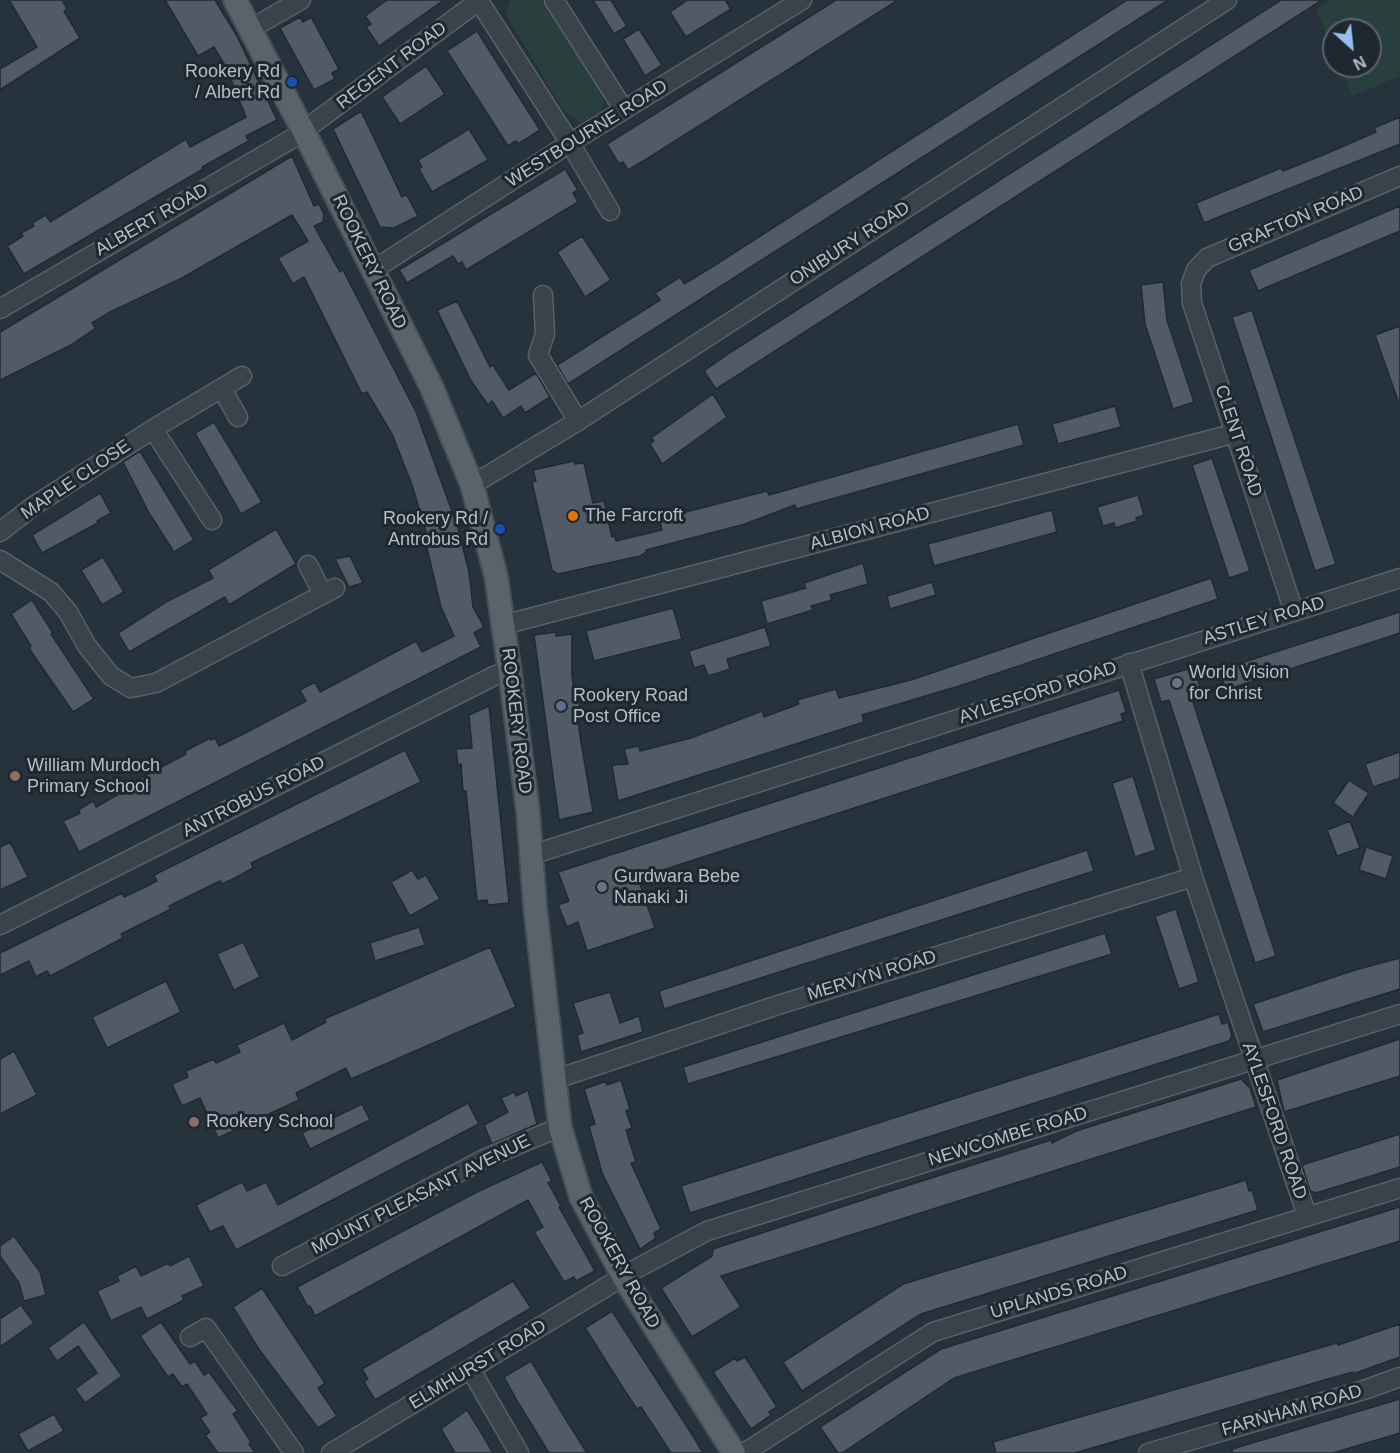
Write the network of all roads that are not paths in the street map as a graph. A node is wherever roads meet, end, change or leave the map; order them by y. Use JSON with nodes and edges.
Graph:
{"nodes":[{"id":1,"x":235,"y":0,"type":"edge"},
{"id":2,"x":301,"y":0,"type":"edge"},
{"id":3,"x":480,"y":0,"type":"edge"},
{"id":4,"x":555,"y":0,"type":"edge"},
{"id":5,"x":802,"y":0,"type":"edge"},
{"id":6,"x":1227,"y":0,"type":"edge"},
{"id":7,"x":252,"y":28,"type":"junction"},
{"id":8,"x":624,"y":111,"type":"junction"},
{"id":9,"x":304,"y":132,"type":"junction"},
{"id":10,"x":570,"y":143,"type":"junction"},
{"id":11,"x":1400,"y":176,"type":"edge"},
{"id":12,"x":610,"y":211,"type":"dead end"},
{"id":13,"x":373,"y":270,"type":"junction"},
{"id":14,"x":1196,"y":270,"type":"joint"},
{"id":15,"x":543,"y":295,"type":"dead end"},
{"id":16,"x":0,"y":309,"type":"edge"},
{"id":17,"x":242,"y":376,"type":"dead end"},
{"id":18,"x":222,"y":389,"type":"junction"},
{"id":19,"x":238,"y":417,"type":"dead end"},
{"id":20,"x":578,"y":421,"type":"junction"},
{"id":21,"x":153,"y":429,"type":"junction"},
{"id":22,"x":1236,"y":433,"type":"junction"},
{"id":23,"x":472,"y":485,"type":"junction"},
{"id":24,"x":212,"y":520,"type":"dead end"},
{"id":25,"x":0,"y":532,"type":"edge"},
{"id":26,"x":0,"y":560,"type":"edge"},
{"id":27,"x":308,"y":565,"type":"dead end"},
{"id":28,"x":1400,"y":578,"type":"edge"},
{"id":29,"x":1294,"y":612,"type":"junction"},
{"id":30,"x":503,"y":625,"type":"junction"},
{"id":31,"x":1129,"y":663,"type":"junction"},
{"id":32,"x":510,"y":673,"type":"junction"},
{"id":33,"x":531,"y":855,"type":"junction"},
{"id":34,"x":1193,"y":877,"type":"junction"},
{"id":35,"x":0,"y":925,"type":"edge"},
{"id":36,"x":1400,"y":1014,"type":"edge"},
{"id":37,"x":1253,"y":1060,"type":"junction"},
{"id":38,"x":553,"y":1080,"type":"junction"},
{"id":39,"x":560,"y":1127,"type":"junction"},
{"id":40,"x":1400,"y":1188,"type":"edge"},
{"id":41,"x":1307,"y":1216,"type":"junction"},
{"id":42,"x":282,"y":1266,"type":"dead end"},
{"id":43,"x":624,"y":1278,"type":"junction"},
{"id":44,"x":190,"y":1337,"type":"dead end"},
{"id":45,"x":471,"y":1370,"type":"junction"},
{"id":46,"x":1400,"y":1377,"type":"edge"},
{"id":47,"x":294,"y":1453,"type":"edge"},
{"id":48,"x":331,"y":1453,"type":"edge"},
{"id":49,"x":519,"y":1453,"type":"edge"},
{"id":50,"x":734,"y":1453,"type":"edge"},
{"id":51,"x":744,"y":1453,"type":"edge"},
{"id":52,"x":1148,"y":1453,"type":"edge"}],
"edges":[{"from":1,"to":7,"type":"main road","name":"ROOKERY ROAD"},
{"from":2,"to":7,"type":"street"},
{"from":3,"to":9,"type":"street","name":"REGENT ROAD"},
{"from":3,"to":10,"type":"street"},
{"from":4,"to":8,"type":"street"},
{"from":5,"to":8,"type":"street","name":"WESTBOURNE ROAD"},
{"from":6,"to":20,"type":"street","name":"ONIBURY ROAD"},
{"from":7,"to":9,"type":"main road","name":"ROOKERY ROAD"},
{"from":8,"to":10,"type":"street","name":"WESTBOURNE ROAD"},
{"from":9,"to":13,"type":"main road","name":"ROOKERY ROAD"},
{"from":9,"to":16,"type":"street","name":"ALBERT ROAD"},
{"from":10,"to":12,"type":"street"},
{"from":10,"to":13,"type":"street","name":"WESTBOURNE ROAD"},
{"from":11,"to":14,"type":"street","name":"GRAFTON ROAD"},
{"from":13,"to":23,"type":"main road","name":"ROOKERY ROAD"},
{"from":14,"to":22,"type":"street","name":"CLENT ROAD"},
{"from":15,"to":20,"type":"street"},
{"from":17,"to":18,"type":"street","name":"MAPLE CLOSE"},
{"from":18,"to":19,"type":"street"},
{"from":18,"to":21,"type":"street","name":"MAPLE CLOSE"},
{"from":20,"to":23,"type":"street","name":"ONIBURY ROAD"},
{"from":21,"to":24,"type":"street"},
{"from":21,"to":25,"type":"street","name":"MAPLE CLOSE"},
{"from":22,"to":29,"type":"street","name":"CLENT ROAD"},
{"from":22,"to":30,"type":"street","name":"ALBION ROAD"},
{"from":23,"to":30,"type":"main road","name":"ROOKERY ROAD"},
{"from":26,"to":27,"type":"street"},
{"from":28,"to":29,"type":"street","name":"ASTLEY ROAD"},
{"from":29,"to":31,"type":"street","name":"ASTLEY ROAD"},
{"from":30,"to":32,"type":"main road","name":"ROOKERY ROAD"},
{"from":31,"to":33,"type":"street","name":"AYLESFORD ROAD"},
{"from":31,"to":34,"type":"street","name":"AYLESFORD ROAD"},
{"from":32,"to":33,"type":"main road","name":"ROOKERY ROAD"},
{"from":32,"to":35,"type":"street","name":"ANTROBUS ROAD"},
{"from":33,"to":38,"type":"main road","name":"ROOKERY ROAD"},
{"from":34,"to":37,"type":"street","name":"AYLESFORD ROAD"},
{"from":34,"to":38,"type":"street","name":"MERVYN ROAD"},
{"from":36,"to":37,"type":"street","name":"NEWCOMBE ROAD"},
{"from":37,"to":41,"type":"street","name":"AYLESFORD ROAD"},
{"from":37,"to":43,"type":"street","name":"NEWCOMBE ROAD"},
{"from":38,"to":39,"type":"main road","name":"ROOKERY ROAD"},
{"from":39,"to":42,"type":"street","name":"MOUNT PLEASANT AVENUE"},
{"from":39,"to":43,"type":"main road","name":"ROOKERY ROAD"},
{"from":40,"to":41,"type":"street","name":"UPLANDS ROAD"},
{"from":41,"to":51,"type":"street","name":"UPLANDS ROAD"},
{"from":43,"to":45,"type":"street","name":"ELMHURST ROAD"},
{"from":43,"to":50,"type":"main road","name":"ROOKERY ROAD"},
{"from":44,"to":47,"type":"street"},
{"from":45,"to":48,"type":"street","name":"ELMHURST ROAD"},
{"from":45,"to":49,"type":"street"},
{"from":46,"to":52,"type":"street","name":"FARNHAM ROAD"}]}
